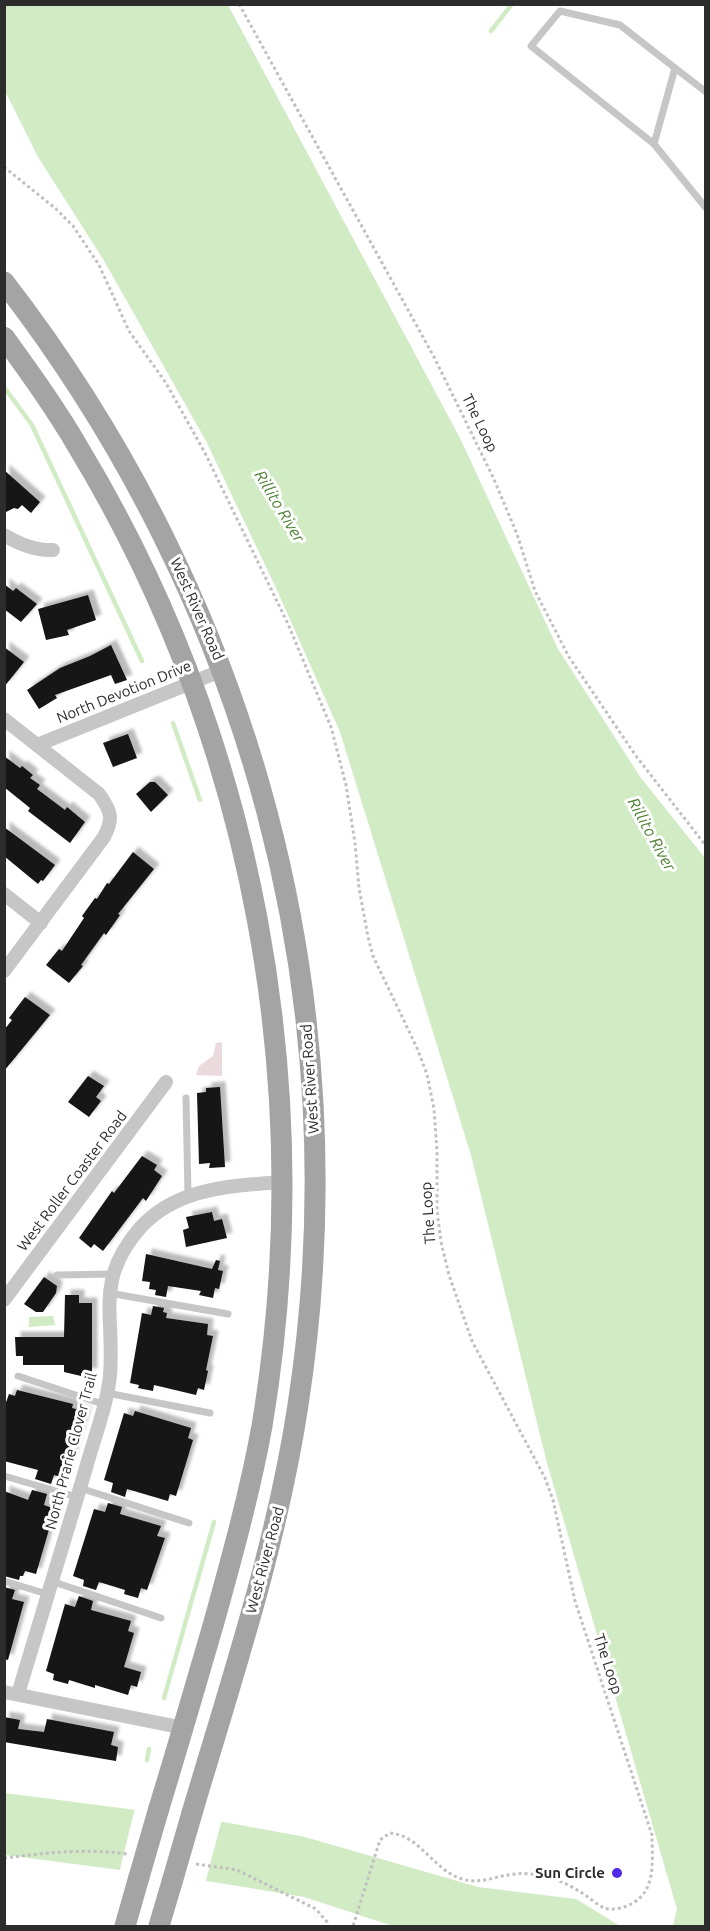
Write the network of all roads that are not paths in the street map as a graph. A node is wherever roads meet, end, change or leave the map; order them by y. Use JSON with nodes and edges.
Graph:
{"nodes":[{"id":1,"x":675,"y":68,"type":"junction"},
{"id":2,"x":705,"y":92,"type":"edge"},
{"id":3,"x":654,"y":144,"type":"junction"},
{"id":4,"x":705,"y":208,"type":"edge"},
{"id":5,"x":4,"y":282,"type":"edge"},
{"id":6,"x":4,"y":337,"type":"edge"},
{"id":7,"x":4,"y":535,"type":"edge"},
{"id":8,"x":53,"y":550,"type":"dead end"},
{"id":9,"x":223,"y":670,"type":"junction"},
{"id":10,"x":192,"y":682,"type":"junction"},
{"id":11,"x":4,"y":719,"type":"edge"},
{"id":12,"x":37,"y":745,"type":"junction"},
{"id":13,"x":4,"y":894,"type":"edge"},
{"id":14,"x":41,"y":923,"type":"junction"},
{"id":15,"x":4,"y":971,"type":"edge"},
{"id":16,"x":166,"y":1082,"type":"dead end"},
{"id":17,"x":186,"y":1098,"type":"dead end"},
{"id":18,"x":283,"y":1182,"type":"junction"},
{"id":19,"x":188,"y":1195,"type":"junction"},
{"id":20,"x":112,"y":1274,"type":"junction"},
{"id":21,"x":57,"y":1275,"type":"dead end"},
{"id":22,"x":109,"y":1293,"type":"junction"},
{"id":23,"x":4,"y":1300,"type":"edge"},
{"id":24,"x":228,"y":1314,"type":"dead end"},
{"id":25,"x":18,"y":1376,"type":"dead end"},
{"id":26,"x":105,"y":1399,"type":"junction"},
{"id":27,"x":210,"y":1413,"type":"dead end"},
{"id":28,"x":4,"y":1476,"type":"edge"},
{"id":29,"x":250,"y":1481,"type":"junction"},
{"id":30,"x":284,"y":1487,"type":"junction"},
{"id":31,"x":79,"y":1492,"type":"junction"},
{"id":32,"x":189,"y":1523,"type":"dead end"},
{"id":33,"x":4,"y":1581,"type":"edge"},
{"id":34,"x":49,"y":1588,"type":"junction"},
{"id":35,"x":161,"y":1618,"type":"dead end"},
{"id":36,"x":11,"y":1693,"type":"edge"},
{"id":37,"x":184,"y":1728,"type":"junction"},
{"id":38,"x":125,"y":1926,"type":"edge"},
{"id":39,"x":159,"y":1926,"type":"edge"}],
"edges":[{"from":1,"to":2,"type":"lane"},
{"from":1,"to":3,"type":"lane"},
{"from":1,"to":3,"type":"lane"},
{"from":3,"to":4,"type":"lane"},
{"from":5,"to":9,"type":"main road","name":"West River Road"},
{"from":6,"to":10,"type":"main road","name":"West River Road"},
{"from":7,"to":8,"type":"street"},
{"from":9,"to":10,"type":"street","name":"North Devotion Drive"},
{"from":9,"to":30,"type":"main road","name":"West River Road"},
{"from":10,"to":12,"type":"street","name":"North Devotion Drive"},
{"from":10,"to":18,"type":"main road","name":"West River Road"},
{"from":11,"to":12,"type":"street"},
{"from":12,"to":14,"type":"street"},
{"from":13,"to":14,"type":"street"},
{"from":14,"to":15,"type":"street"},
{"from":16,"to":23,"type":"street","name":"West Roller Coaster Road"},
{"from":17,"to":19,"type":"lane"},
{"from":18,"to":19,"type":"street","name":"North Prarie Clover Trail"},
{"from":18,"to":29,"type":"main road","name":"West River Road"},
{"from":19,"to":20,"type":"street","name":"North Prarie Clover Trail"},
{"from":20,"to":21,"type":"lane"},
{"from":20,"to":22,"type":"street","name":"North Prarie Clover Trail"},
{"from":22,"to":24,"type":"lane"},
{"from":22,"to":26,"type":"street","name":"North Prarie Clover Trail"},
{"from":25,"to":26,"type":"lane"},
{"from":26,"to":27,"type":"lane"},
{"from":26,"to":31,"type":"street","name":"North Prarie Clover Trail"},
{"from":28,"to":31,"type":"lane"},
{"from":29,"to":30,"type":"main road"},
{"from":29,"to":37,"type":"main road","name":"West River Road"},
{"from":30,"to":39,"type":"main road","name":"West River Road","bridge":true},
{"from":31,"to":32,"type":"lane"},
{"from":31,"to":34,"type":"street","name":"North Prarie Clover Trail"},
{"from":33,"to":34,"type":"lane"},
{"from":34,"to":35,"type":"lane"},
{"from":34,"to":36,"type":"street","name":"North Prarie Clover Trail"},
{"from":36,"to":37,"type":"street"},
{"from":37,"to":38,"type":"main road","name":"West River Road","bridge":true}]}
